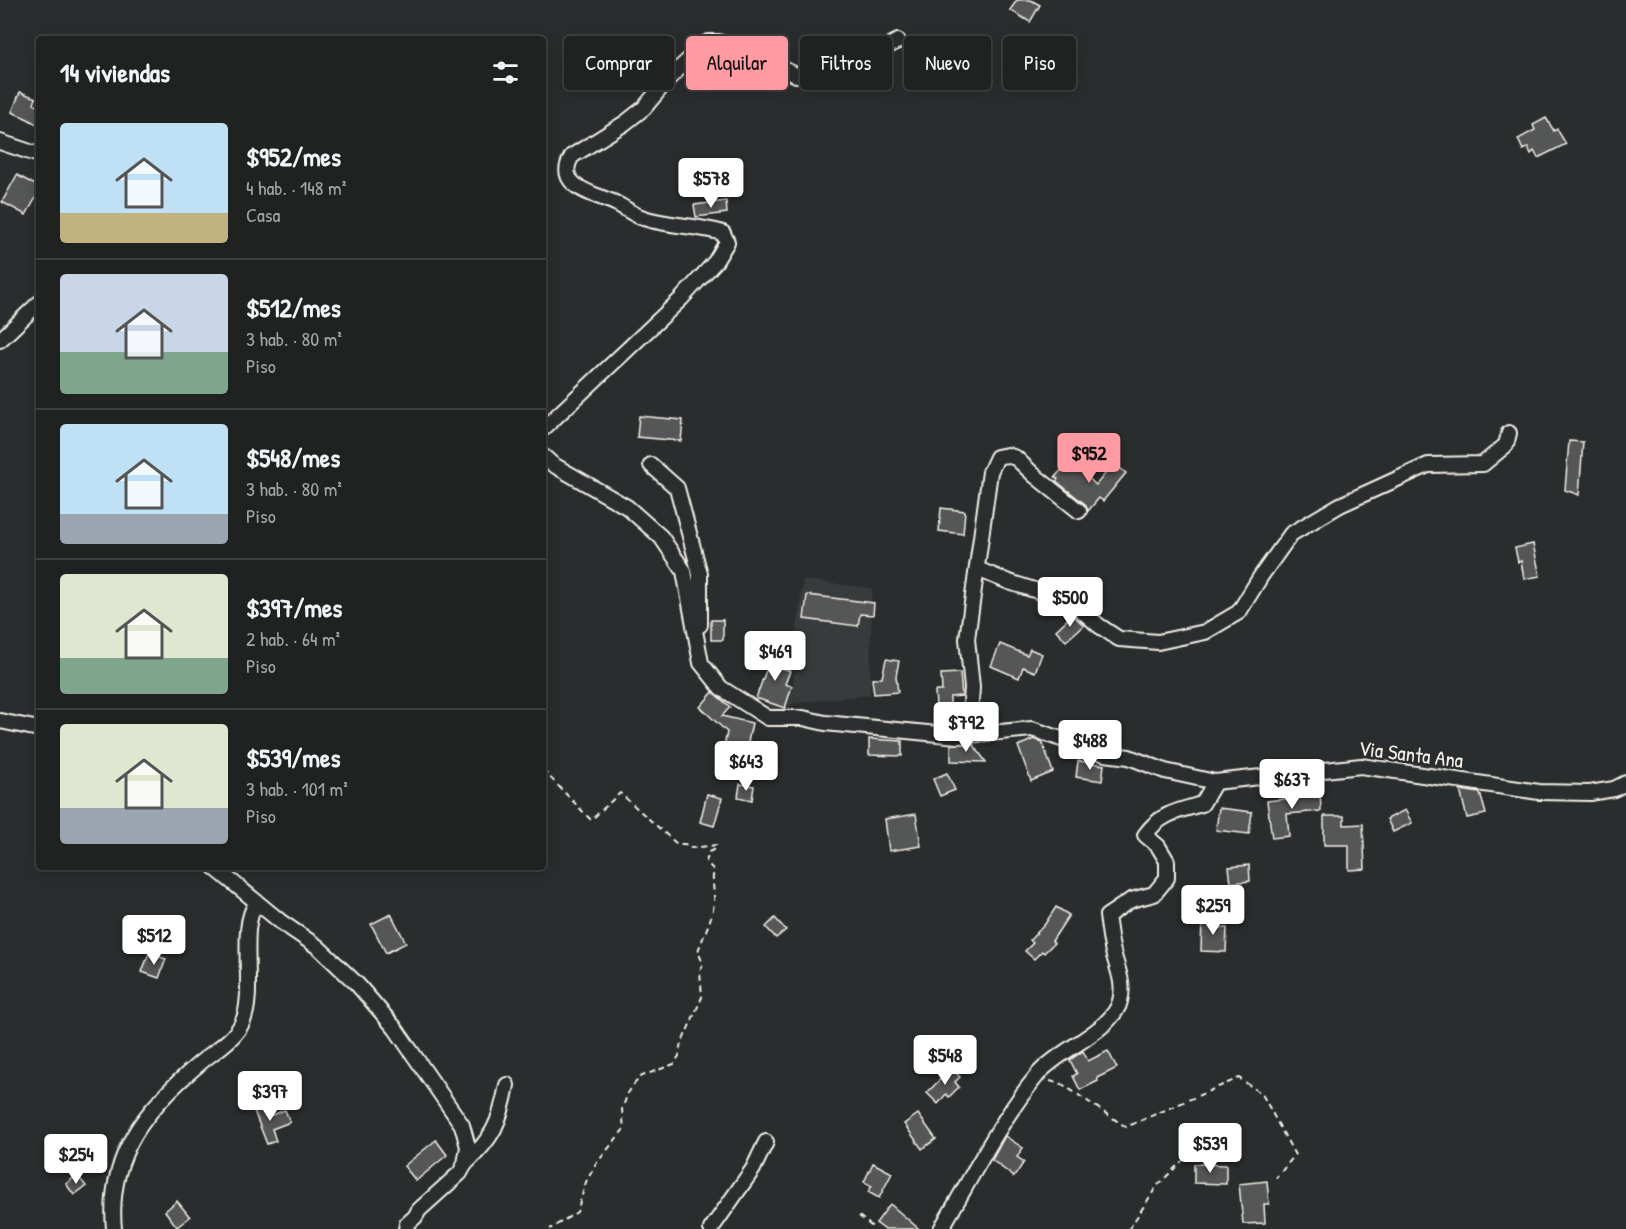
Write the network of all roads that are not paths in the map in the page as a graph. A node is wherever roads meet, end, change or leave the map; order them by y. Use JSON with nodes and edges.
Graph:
{"nodes":[{"id":1,"x":898,"y":41,"type":"dead end"},
{"id":2,"x":0,"y":142,"type":"edge"},
{"id":3,"x":36,"y":154,"type":"edge"},
{"id":4,"x":36,"y":306,"type":"edge"},
{"id":5,"x":0,"y":340,"type":"edge"},
{"id":6,"x":546,"y":426,"type":"edge"},
{"id":7,"x":1509,"y":433,"type":"dead end"},
{"id":8,"x":546,"y":459,"type":"edge"},
{"id":9,"x":651,"y":465,"type":"dead end"},
{"id":10,"x":1078,"y":511,"type":"dead end"},
{"id":11,"x":977,"y":569,"type":"junction"},
{"id":12,"x":701,"y":663,"type":"junction"},
{"id":13,"x":0,"y":721,"type":"edge"},
{"id":14,"x":36,"y":728,"type":"edge"},
{"id":15,"x":958,"y":736,"type":"junction"},
{"id":16,"x":1215,"y":782,"type":"junction"},
{"id":17,"x":1626,"y":783,"type":"edge"},
{"id":18,"x":218,"y":870,"type":"edge"},
{"id":19,"x":257,"y":903,"type":"junction"},
{"id":20,"x":507,"y":1085,"type":"dead end"},
{"id":21,"x":766,"y":1142,"type":"dead end"},
{"id":22,"x":465,"y":1164,"type":"junction"},
{"id":23,"x":114,"y":1229,"type":"edge"},
{"id":24,"x":406,"y":1229,"type":"edge"},
{"id":25,"x":711,"y":1229,"type":"edge"},
{"id":26,"x":941,"y":1229,"type":"edge"}],
"edges":[{"from":1,"to":6,"type":"street"},
{"from":2,"to":3,"type":"street"},
{"from":4,"to":5,"type":"street"},
{"from":7,"to":11,"type":"street"},
{"from":8,"to":12,"type":"street"},
{"from":9,"to":12,"type":"street"},
{"from":10,"to":11,"type":"street"},
{"from":11,"to":15,"type":"street"},
{"from":12,"to":15,"type":"street","name":"Via Santa Ana"},
{"from":13,"to":14,"type":"street"},
{"from":15,"to":16,"type":"street","name":"Via Santa Ana"},
{"from":16,"to":17,"type":"street","name":"Via Santa Ana"},
{"from":16,"to":26,"type":"street"},
{"from":18,"to":19,"type":"street"},
{"from":19,"to":22,"type":"street"},
{"from":19,"to":23,"type":"street"},
{"from":20,"to":22,"type":"street"},
{"from":21,"to":25,"type":"street"},
{"from":22,"to":24,"type":"street"}]}
